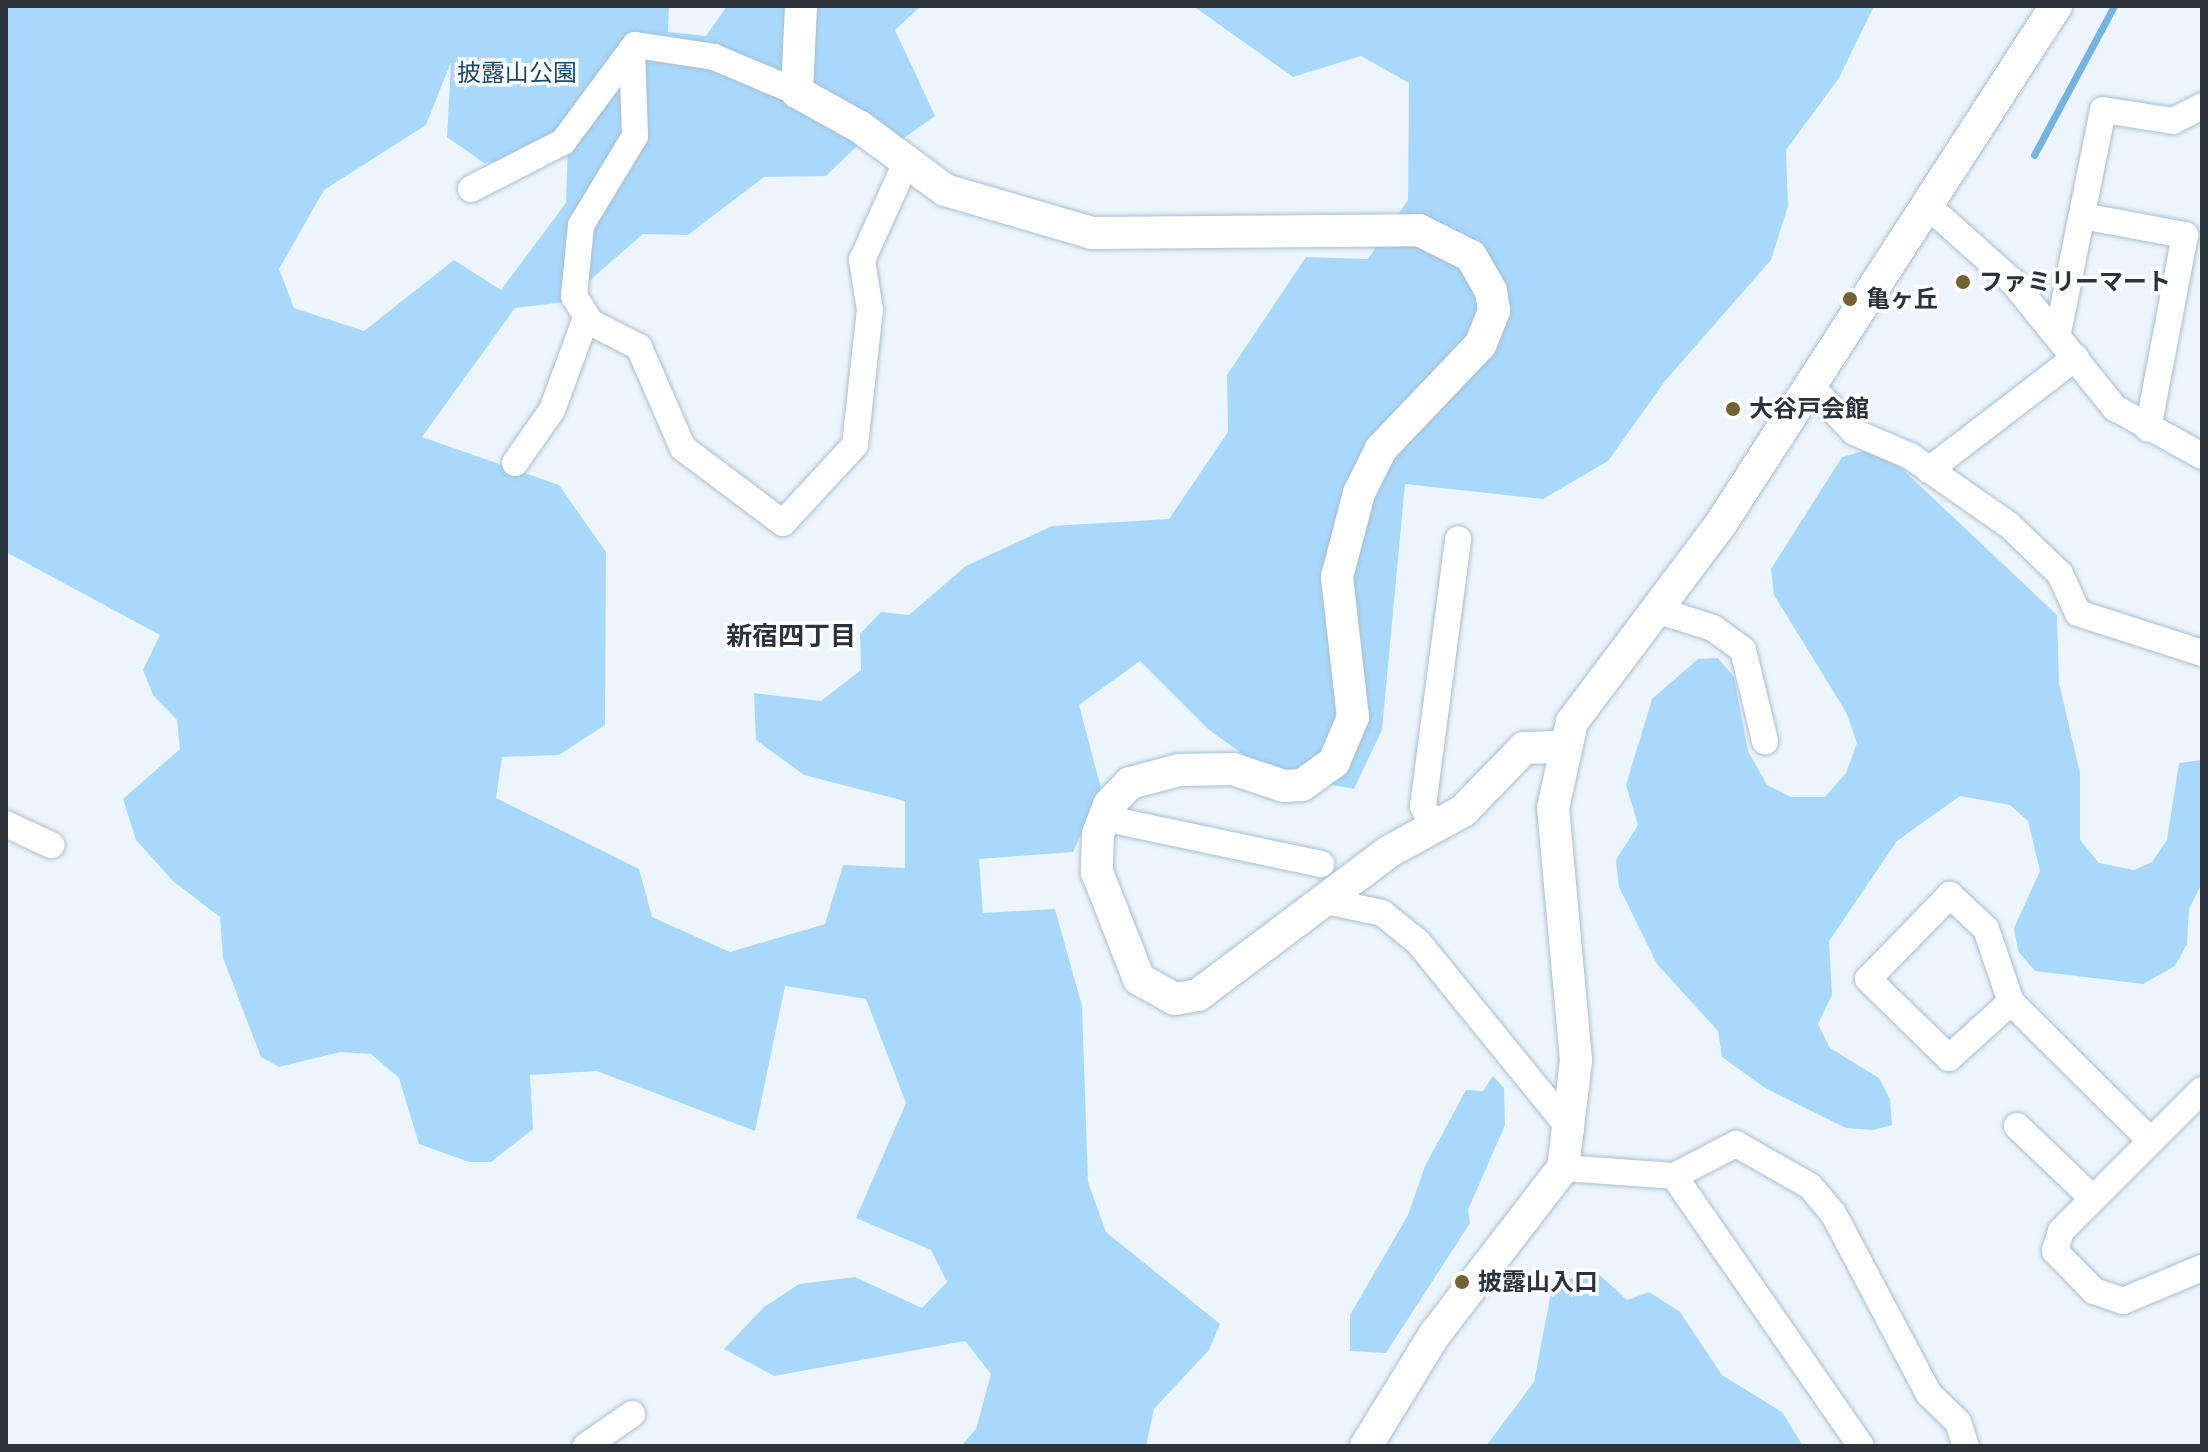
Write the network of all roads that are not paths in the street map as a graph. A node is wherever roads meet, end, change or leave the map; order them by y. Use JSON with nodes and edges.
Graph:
{"nodes":[{"id":1,"x":801,"y":6,"type":"edge"},
{"id":2,"x":2056,"y":6,"type":"edge"},
{"id":3,"x":632,"y":49,"type":"junction"},
{"id":4,"x":797,"y":92,"type":"junction"},
{"id":5,"x":2202,"y":106,"type":"edge"},
{"id":6,"x":907,"y":161,"type":"junction"},
{"id":7,"x":471,"y":189,"type":"dead end"},
{"id":8,"x":1928,"y":206,"type":"junction"},
{"id":9,"x":2082,"y":216,"type":"junction"},
{"id":10,"x":586,"y":318,"type":"junction"},
{"id":11,"x":2058,"y":333,"type":"junction"},
{"id":12,"x":2076,"y":357,"type":"junction"},
{"id":13,"x":1810,"y":385,"type":"junction"},
{"id":14,"x":2148,"y":429,"type":"junction"},
{"id":15,"x":2202,"y":456,"type":"edge"},
{"id":16,"x":515,"y":463,"type":"dead end"},
{"id":17,"x":1929,"y":470,"type":"junction"},
{"id":18,"x":1458,"y":539,"type":"dead end"},
{"id":19,"x":1660,"y":611,"type":"junction"},
{"id":20,"x":2202,"y":653,"type":"edge"},
{"id":21,"x":1765,"y":741,"type":"dead end"},
{"id":22,"x":1562,"y":747,"type":"junction"},
{"id":23,"x":1103,"y":818,"type":"junction"},
{"id":24,"x":6,"y":824,"type":"edge"},
{"id":25,"x":1434,"y":827,"type":"junction"},
{"id":26,"x":51,"y":845,"type":"dead end"},
{"id":27,"x":1321,"y":864,"type":"dead end"},
{"id":28,"x":1321,"y":900,"type":"junction"},
{"id":29,"x":2011,"y":1002,"type":"junction"},
{"id":30,"x":2202,"y":1090,"type":"edge"},
{"id":31,"x":2017,"y":1126,"type":"dead end"},
{"id":32,"x":1571,"y":1130,"type":"junction"},
{"id":33,"x":2150,"y":1140,"type":"junction"},
{"id":34,"x":1563,"y":1168,"type":"junction"},
{"id":35,"x":1674,"y":1176,"type":"junction"},
{"id":36,"x":2092,"y":1198,"type":"junction"},
{"id":37,"x":2202,"y":1268,"type":"edge"},
{"id":38,"x":632,"y":1414,"type":"dead end"},
{"id":39,"x":586,"y":1446,"type":"edge"},
{"id":40,"x":1366,"y":1446,"type":"edge"},
{"id":41,"x":1861,"y":1446,"type":"edge"},
{"id":42,"x":1966,"y":1446,"type":"edge"}],
"edges":[{"from":1,"to":4,"type":"street"},
{"from":2,"to":8,"type":"street"},
{"from":3,"to":4,"type":"street"},
{"from":3,"to":7,"type":"street"},
{"from":3,"to":10,"type":"street"},
{"from":4,"to":6,"type":"street"},
{"from":5,"to":9,"type":"street"},
{"from":6,"to":10,"type":"street"},
{"from":6,"to":23,"type":"street"},
{"from":8,"to":11,"type":"street"},
{"from":8,"to":13,"type":"street"},
{"from":9,"to":11,"type":"street"},
{"from":9,"to":14,"type":"street"},
{"from":10,"to":16,"type":"street"},
{"from":11,"to":12,"type":"street"},
{"from":12,"to":14,"type":"street"},
{"from":12,"to":17,"type":"street"},
{"from":13,"to":17,"type":"street"},
{"from":13,"to":19,"type":"street"},
{"from":14,"to":15,"type":"street"},
{"from":17,"to":20,"type":"street"},
{"from":18,"to":25,"type":"street"},
{"from":19,"to":21,"type":"street"},
{"from":19,"to":22,"type":"street"},
{"from":22,"to":25,"type":"street"},
{"from":22,"to":32,"type":"street"},
{"from":23,"to":27,"type":"street"},
{"from":23,"to":28,"type":"street"},
{"from":24,"to":26,"type":"street"},
{"from":25,"to":28,"type":"street"},
{"from":28,"to":32,"type":"street"},
{"from":29,"to":29,"type":"street"},
{"from":29,"to":33,"type":"street"},
{"from":30,"to":33,"type":"street"},
{"from":31,"to":36,"type":"street"},
{"from":32,"to":34,"type":"street"},
{"from":33,"to":36,"type":"street"},
{"from":34,"to":35,"type":"street"},
{"from":34,"to":40,"type":"street"},
{"from":35,"to":41,"type":"street"},
{"from":35,"to":42,"type":"street"},
{"from":36,"to":37,"type":"street"},
{"from":38,"to":39,"type":"street"}]}
